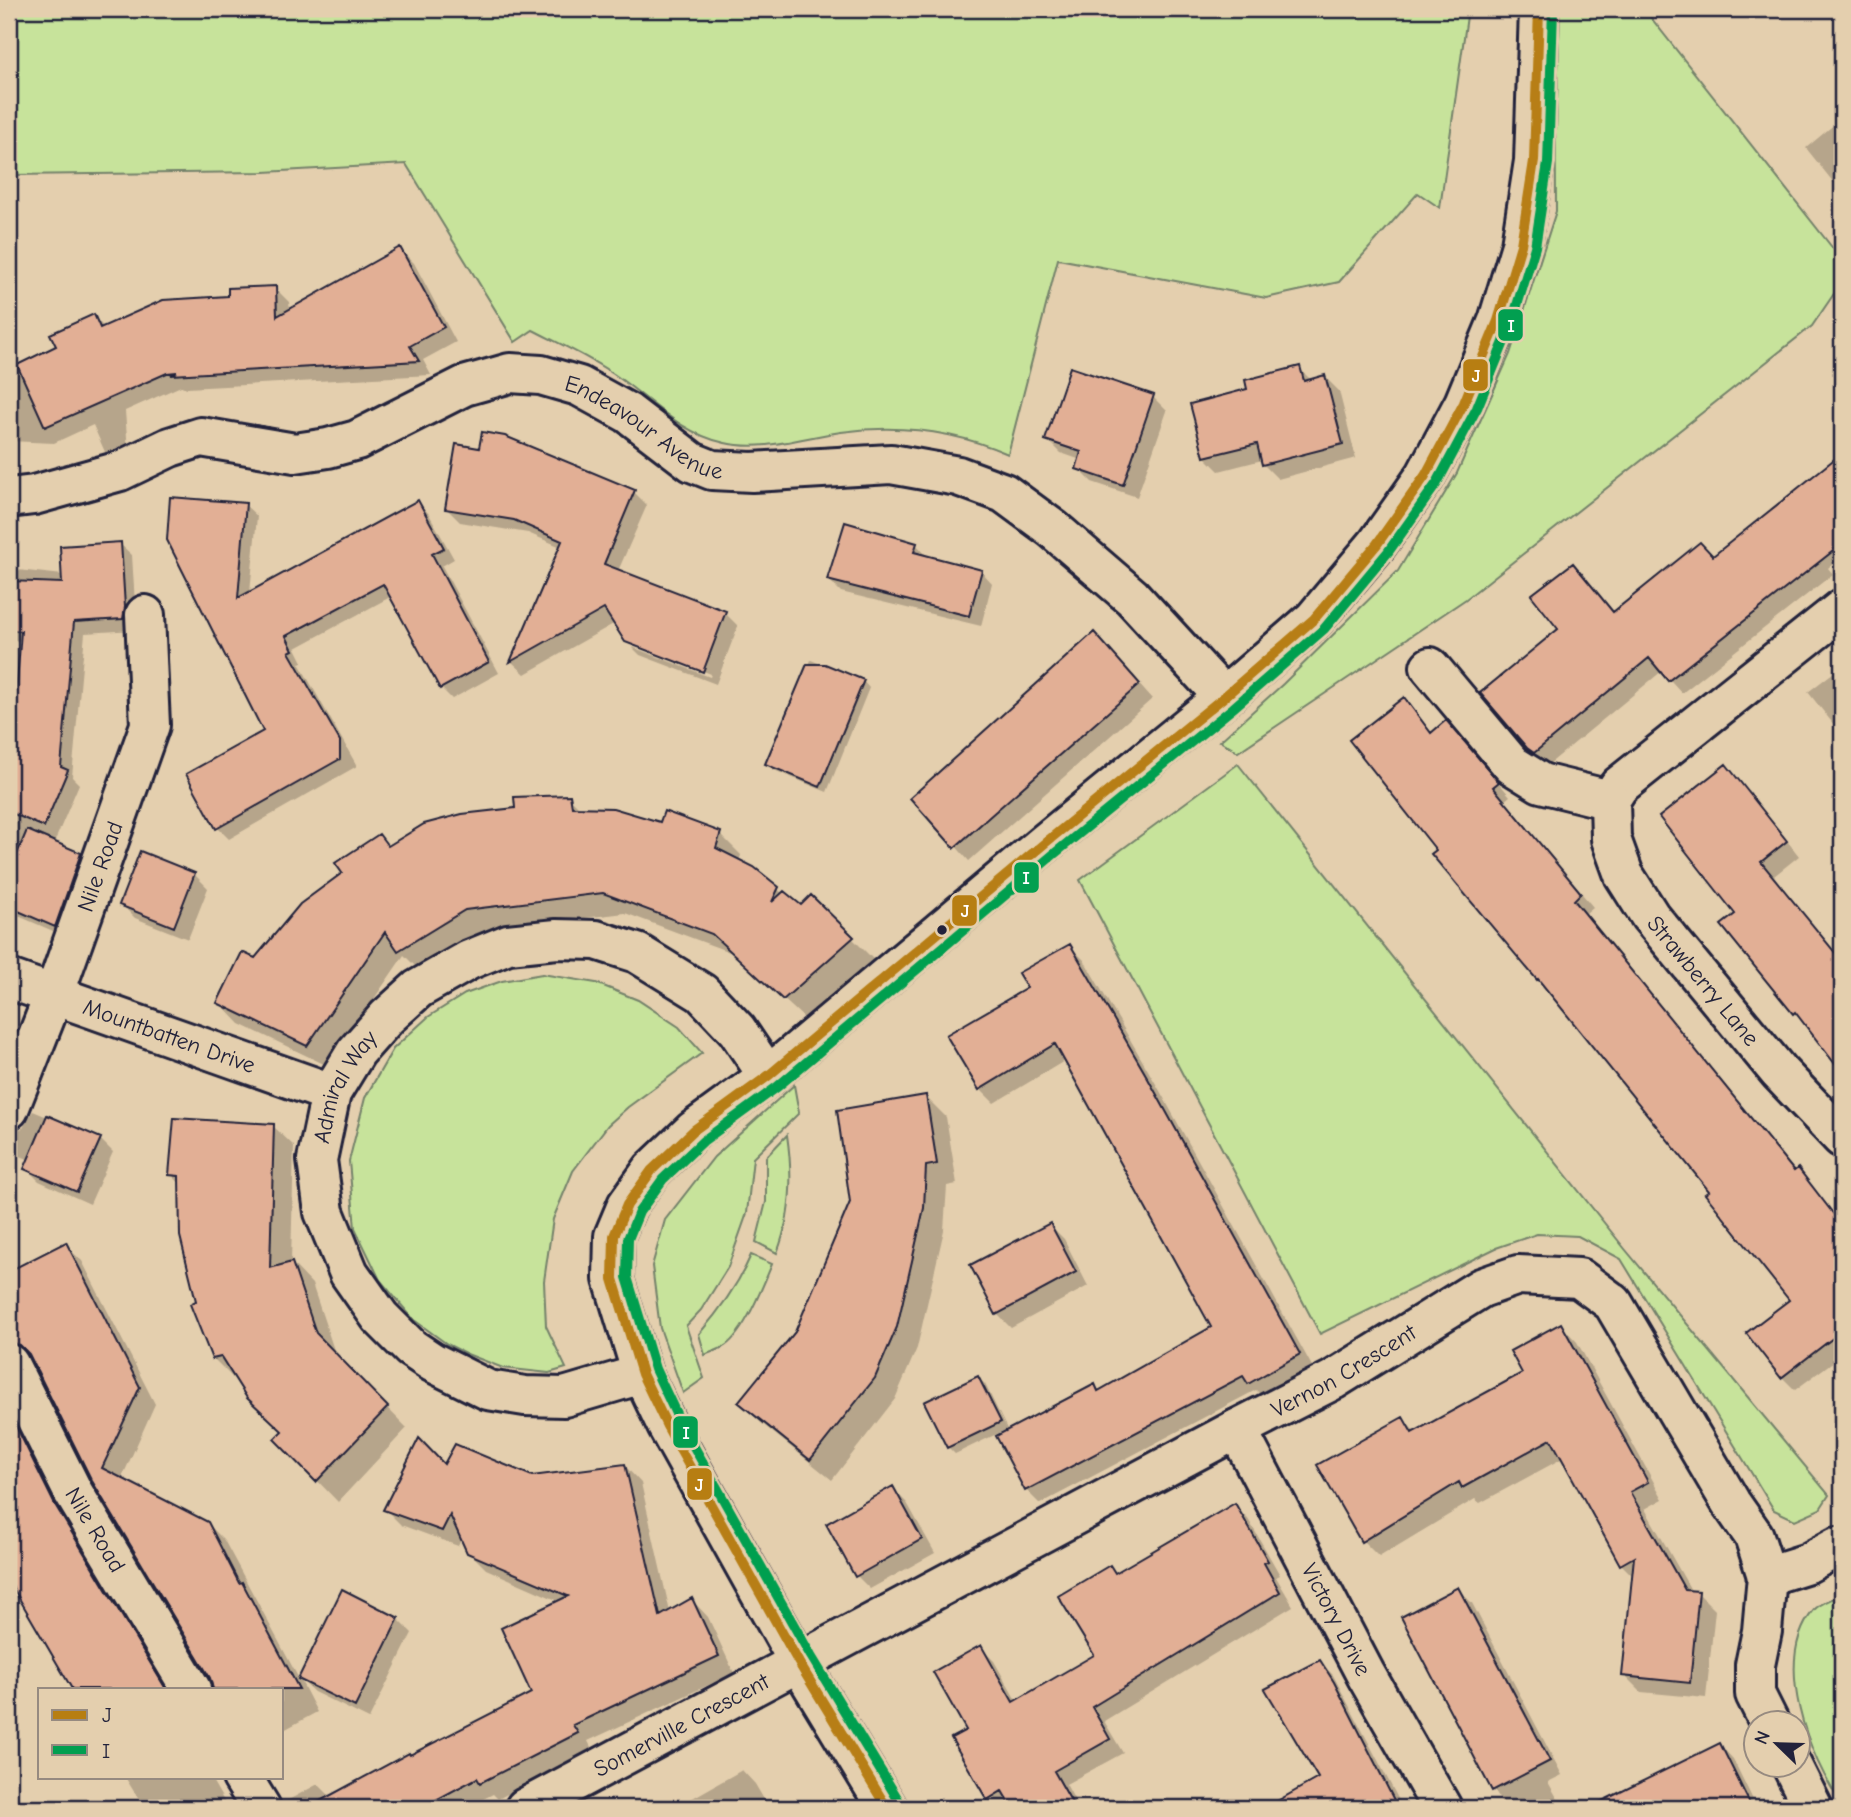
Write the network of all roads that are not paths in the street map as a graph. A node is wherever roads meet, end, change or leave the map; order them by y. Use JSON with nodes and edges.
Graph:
{"nodes":[{"id":1,"x":1539,"y":9,"type":"edge"},
{"id":2,"x":9,"y":498,"type":"edge"},
{"id":3,"x":1842,"y":609,"type":"edge"},
{"id":4,"x":145,"y":615,"type":"dead end"},
{"id":5,"x":1430,"y":667,"type":"dead end"},
{"id":6,"x":1224,"y":697,"type":"junction"},
{"id":7,"x":1610,"y":800,"type":"junction"},
{"id":8,"x":9,"y":979,"type":"edge"},
{"id":9,"x":54,"y":995,"type":"junction"},
{"id":10,"x":768,"y":1076,"type":"junction"},
{"id":11,"x":331,"y":1093,"type":"junction"},
{"id":12,"x":9,"y":1109,"type":"edge"},
{"id":13,"x":1842,"y":1138,"type":"edge"},
{"id":14,"x":9,"y":1364,"type":"edge"},
{"id":15,"x":642,"y":1374,"type":"junction"},
{"id":16,"x":1237,"y":1429,"type":"junction"},
{"id":17,"x":1837,"y":1547,"type":"dead end"},
{"id":18,"x":1767,"y":1576,"type":"junction"},
{"id":19,"x":799,"y":1663,"type":"junction"},
{"id":20,"x":190,"y":1688,"type":"edge"},
{"id":21,"x":1762,"y":1708,"type":"edge"},
{"id":22,"x":243,"y":1778,"type":"edge"},
{"id":23,"x":1798,"y":1778,"type":"edge"},
{"id":24,"x":261,"y":1808,"type":"edge"},
{"id":25,"x":525,"y":1808,"type":"edge"},
{"id":26,"x":887,"y":1808,"type":"edge"},
{"id":27,"x":1442,"y":1808,"type":"edge"},
{"id":28,"x":1813,"y":1808,"type":"edge"}],
"edges":[{"from":1,"to":6,"type":"street"},
{"from":2,"to":6,"type":"street","name":"Endeavour Avenue"},
{"from":3,"to":7,"type":"street"},
{"from":4,"to":9,"type":"street","name":"Nile Road"},
{"from":5,"to":7,"type":"street"},
{"from":6,"to":10,"type":"street"},
{"from":7,"to":13,"type":"street","name":"Strawberry Lane"},
{"from":8,"to":9,"type":"street","name":"Mountbatten Drive"},
{"from":9,"to":11,"type":"street","name":"Mountbatten Drive"},
{"from":9,"to":12,"type":"street","name":"Nile Road"},
{"from":10,"to":11,"type":"street","name":"Admiral Way"},
{"from":10,"to":15,"type":"street"},
{"from":11,"to":15,"type":"street","name":"Admiral Way"},
{"from":14,"to":20,"type":"street","name":"Nile Road"},
{"from":15,"to":19,"type":"street"},
{"from":16,"to":18,"type":"street","name":"Vernon Crescent"},
{"from":16,"to":19,"type":"street","name":"Vernon Crescent"},
{"from":16,"to":27,"type":"street","name":"Victory Drive"},
{"from":17,"to":18,"type":"street"},
{"from":18,"to":21,"type":"street","name":"Vernon Crescent"},
{"from":19,"to":25,"type":"street","name":"Somerville Crescent"},
{"from":19,"to":26,"type":"street"},
{"from":22,"to":24,"type":"street"},
{"from":23,"to":28,"type":"street"}]}
